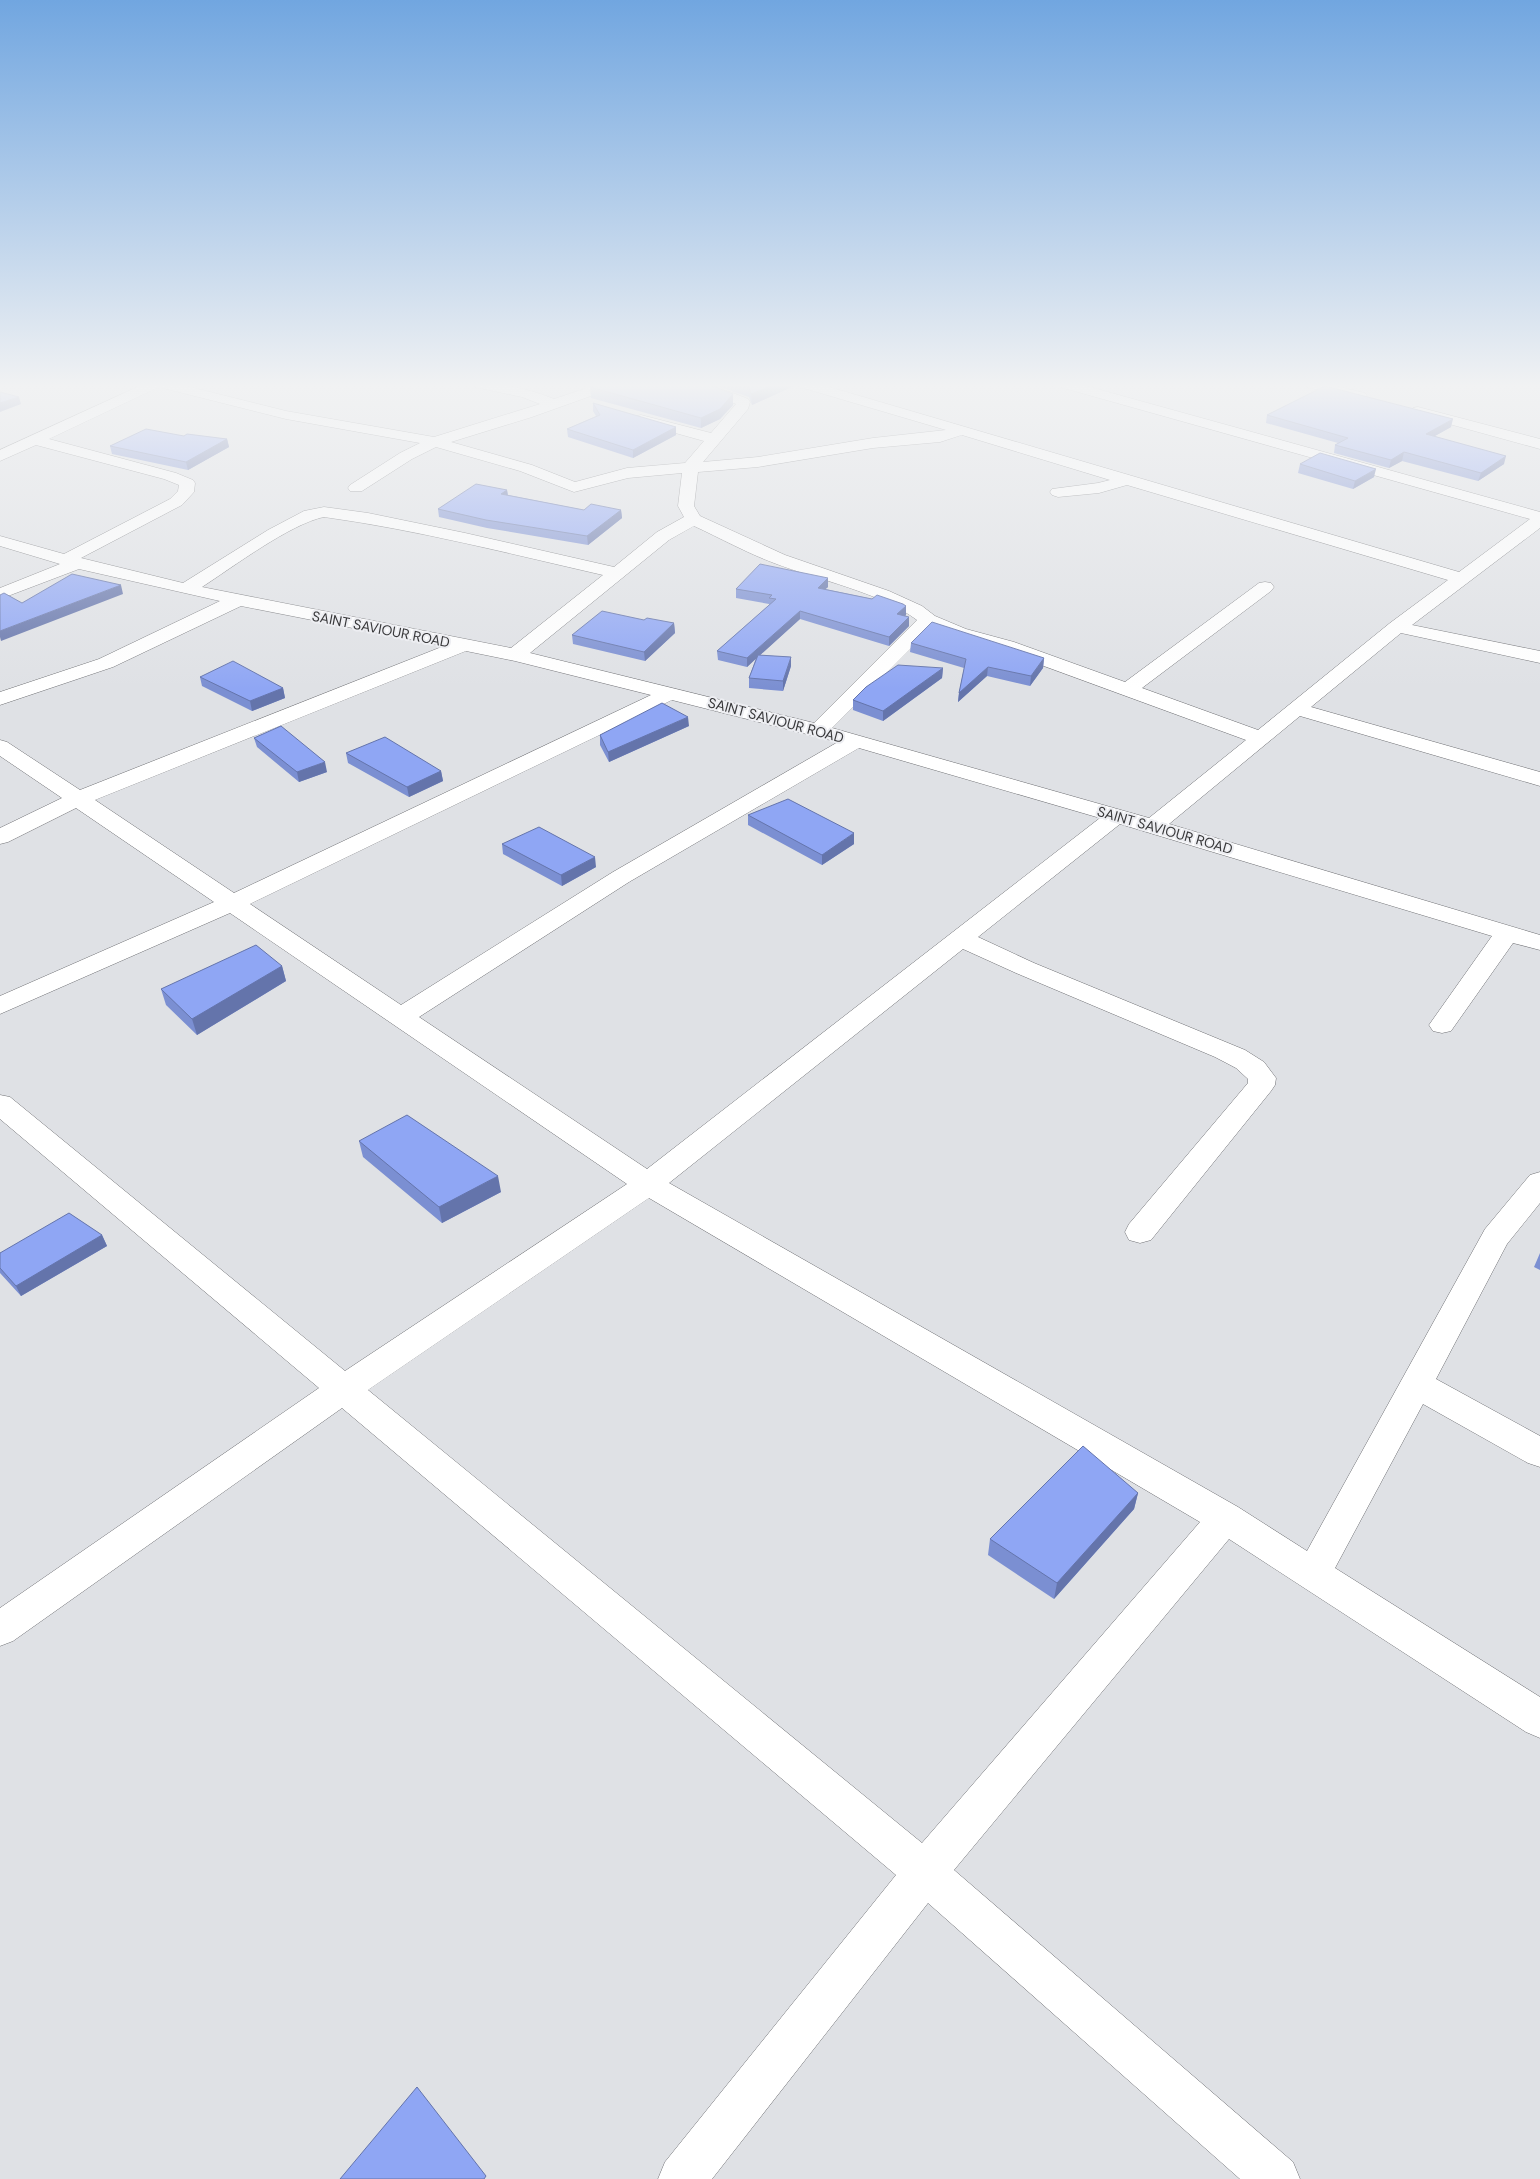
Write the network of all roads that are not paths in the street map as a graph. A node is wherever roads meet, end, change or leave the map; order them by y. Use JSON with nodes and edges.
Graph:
{"nodes":[{"id":1,"x":187,"y":486,"type":"edge"},
{"id":2,"x":360,"y":486,"type":"edge"},
{"id":3,"x":688,"y":486,"type":"edge"},
{"id":4,"x":1106,"y":486,"type":"edge"},
{"id":5,"x":1150,"y":486,"type":"edge"},
{"id":6,"x":1423,"y":486,"type":"edge"},
{"id":7,"x":356,"y":488,"type":"dead end"},
{"id":8,"x":1058,"y":492,"type":"dead end"},
{"id":9,"x":693,"y":519,"type":"junction"},
{"id":10,"x":1540,"y":519,"type":"edge"},
{"id":11,"x":0,"y":542,"type":"edge"},
{"id":12,"x":71,"y":562,"type":"junction"},
{"id":13,"x":618,"y":573,"type":"junction"},
{"id":14,"x":1463,"y":579,"type":"junction"},
{"id":15,"x":1266,"y":587,"type":"dead end"},
{"id":16,"x":186,"y":589,"type":"junction"},
{"id":17,"x":0,"y":594,"type":"edge"},
{"id":18,"x":238,"y":600,"type":"junction"},
{"id":19,"x":928,"y":620,"type":"junction"},
{"id":20,"x":1397,"y":627,"type":"junction"},
{"id":21,"x":462,"y":646,"type":"junction"},
{"id":22,"x":515,"y":655,"type":"junction"},
{"id":23,"x":1540,"y":657,"type":"edge"},
{"id":24,"x":1127,"y":690,"type":"junction"},
{"id":25,"x":670,"y":693,"type":"junction"},
{"id":26,"x":0,"y":699,"type":"edge"},
{"id":27,"x":1296,"y":709,"type":"junction"},
{"id":28,"x":818,"y":730,"type":"junction"},
{"id":29,"x":1260,"y":738,"type":"junction"},
{"id":30,"x":856,"y":741,"type":"junction"},
{"id":31,"x":0,"y":746,"type":"edge"},
{"id":32,"x":1540,"y":779,"type":"edge"},
{"id":33,"x":77,"y":799,"type":"junction"},
{"id":34,"x":1116,"y":816,"type":"junction"},
{"id":35,"x":1153,"y":826,"type":"junction"},
{"id":36,"x":0,"y":836,"type":"edge"},
{"id":37,"x":232,"y":903,"type":"junction"},
{"id":38,"x":1507,"y":933,"type":"junction"},
{"id":39,"x":961,"y":938,"type":"junction"},
{"id":40,"x":1540,"y":943,"type":"edge"},
{"id":41,"x":0,"y":1006,"type":"edge"},
{"id":42,"x":400,"y":1017,"type":"junction"},
{"id":43,"x":1442,"y":1025,"type":"dead end"},
{"id":44,"x":0,"y":1104,"type":"edge"},
{"id":45,"x":1540,"y":1182,"type":"edge"},
{"id":46,"x":648,"y":1184,"type":"junction"},
{"id":47,"x":1140,"y":1232,"type":"dead end"},
{"id":48,"x":1416,"y":1384,"type":"junction"},
{"id":49,"x":344,"y":1389,"type":"junction"},
{"id":50,"x":1540,"y":1453,"type":"edge"},
{"id":51,"x":1225,"y":1518,"type":"junction"},
{"id":52,"x":1313,"y":1574,"type":"junction"},
{"id":53,"x":0,"y":1629,"type":"edge"},
{"id":54,"x":1540,"y":1718,"type":"edge"},
{"id":55,"x":925,"y":1872,"type":"junction"},
{"id":56,"x":682,"y":2179,"type":"edge"},
{"id":57,"x":1276,"y":2179,"type":"edge"}],
"edges":[{"from":1,"to":12,"type":"street"},
{"from":2,"to":7,"type":"street"},
{"from":3,"to":9,"type":"street"},
{"from":4,"to":8,"type":"street"},
{"from":5,"to":14,"type":"street"},
{"from":6,"to":10,"type":"street"},
{"from":9,"to":13,"type":"street"},
{"from":9,"to":19,"type":"street"},
{"from":10,"to":14,"type":"street"},
{"from":11,"to":12,"type":"street","name":"SAINT SAVIOUR ROAD"},
{"from":12,"to":16,"type":"street","name":"SAINT SAVIOUR ROAD"},
{"from":12,"to":17,"type":"street"},
{"from":13,"to":16,"type":"street"},
{"from":13,"to":22,"type":"street"},
{"from":14,"to":20,"type":"street"},
{"from":15,"to":24,"type":"street"},
{"from":16,"to":18,"type":"street","name":"SAINT SAVIOUR ROAD"},
{"from":18,"to":21,"type":"street","name":"SAINT SAVIOUR ROAD"},
{"from":18,"to":26,"type":"street"},
{"from":19,"to":24,"type":"street"},
{"from":19,"to":28,"type":"street"},
{"from":20,"to":23,"type":"street"},
{"from":20,"to":27,"type":"street"},
{"from":21,"to":22,"type":"street","name":"SAINT SAVIOUR ROAD"},
{"from":21,"to":33,"type":"street"},
{"from":22,"to":25,"type":"street","name":"SAINT SAVIOUR ROAD"},
{"from":24,"to":29,"type":"street"},
{"from":25,"to":28,"type":"street","name":"SAINT SAVIOUR ROAD"},
{"from":25,"to":37,"type":"street"},
{"from":27,"to":29,"type":"street"},
{"from":27,"to":32,"type":"street"},
{"from":28,"to":30,"type":"street","name":"SAINT SAVIOUR ROAD"},
{"from":29,"to":35,"type":"street"},
{"from":30,"to":34,"type":"street","name":"SAINT SAVIOUR ROAD"},
{"from":30,"to":42,"type":"street"},
{"from":31,"to":33,"type":"street"},
{"from":33,"to":36,"type":"street"},
{"from":33,"to":37,"type":"street"},
{"from":34,"to":35,"type":"street","name":"SAINT SAVIOUR ROAD"},
{"from":34,"to":39,"type":"street"},
{"from":35,"to":38,"type":"street","name":"SAINT SAVIOUR ROAD"},
{"from":37,"to":41,"type":"street"},
{"from":37,"to":42,"type":"street"},
{"from":38,"to":40,"type":"street","name":"SAINT SAVIOUR ROAD"},
{"from":38,"to":43,"type":"street"},
{"from":39,"to":46,"type":"street"},
{"from":39,"to":47,"type":"street"},
{"from":42,"to":46,"type":"street"},
{"from":44,"to":49,"type":"street"},
{"from":45,"to":48,"type":"street"},
{"from":46,"to":49,"type":"street"},
{"from":46,"to":51,"type":"street"},
{"from":48,"to":50,"type":"street"},
{"from":48,"to":52,"type":"street"},
{"from":49,"to":53,"type":"street"},
{"from":49,"to":55,"type":"street"},
{"from":51,"to":52,"type":"street"},
{"from":51,"to":55,"type":"street"},
{"from":52,"to":54,"type":"street"},
{"from":55,"to":56,"type":"street"},
{"from":55,"to":57,"type":"street"}]}
